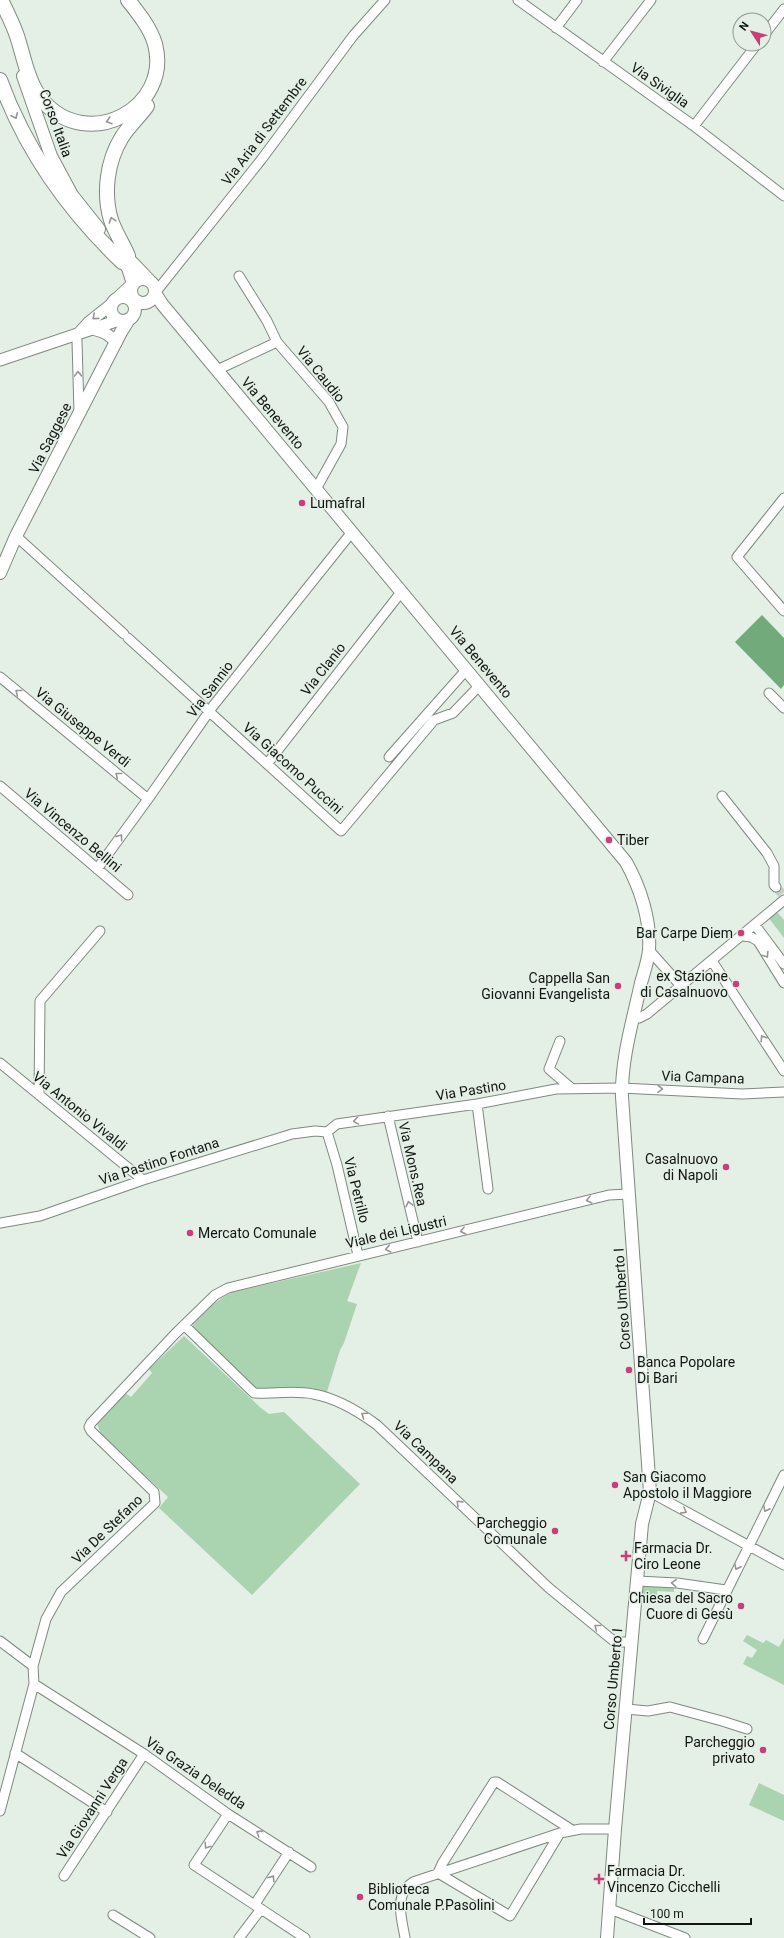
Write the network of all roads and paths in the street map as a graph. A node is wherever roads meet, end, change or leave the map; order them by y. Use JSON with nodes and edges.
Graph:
{"nodes":[{"id":1,"x":1,"y":0,"type":"edge"},
{"id":2,"x":128,"y":0,"type":"edge"},
{"id":3,"x":137,"y":0,"type":"edge"},
{"id":4,"x":385,"y":0,"type":"edge"},
{"id":5,"x":518,"y":0,"type":"edge"},
{"id":6,"x":577,"y":0,"type":"edge"},
{"id":7,"x":651,"y":0,"type":"edge"},
{"id":8,"x":784,"y":9,"type":"edge"},
{"id":9,"x":772,"y":25,"type":"edge"},
{"id":10,"x":556,"y":28,"type":"junction"},
{"id":11,"x":751,"y":52,"type":"edge"},
{"id":12,"x":603,"y":62,"type":"junction"},
{"id":13,"x":0,"y":80,"type":"edge"},
{"id":14,"x":694,"y":126,"type":"junction"},
{"id":15,"x":784,"y":196,"type":"edge"},
{"id":16,"x":110,"y":242,"type":"joint"},
{"id":17,"x":125,"y":259,"type":"junction"},
{"id":18,"x":239,"y":276,"type":"dead end"},
{"id":19,"x":132,"y":284,"type":"junction"},
{"id":20,"x":154,"y":292,"type":"junction"},
{"id":21,"x":115,"y":301,"type":"junction"},
{"id":22,"x":127,"y":318,"type":"junction"},
{"id":23,"x":93,"y":329,"type":"junction"},
{"id":24,"x":77,"y":333,"type":"junction"},
{"id":25,"x":277,"y":342,"type":"junction"},
{"id":26,"x":116,"y":343,"type":"junction"},
{"id":27,"x":0,"y":360,"type":"edge"},
{"id":28,"x":217,"y":370,"type":"junction"},
{"id":29,"x":79,"y":413,"type":"junction"},
{"id":30,"x":316,"y":489,"type":"junction"},
{"id":31,"x":784,"y":498,"type":"edge"},
{"id":32,"x":352,"y":532,"type":"junction"},
{"id":33,"x":16,"y":536,"type":"junction"},
{"id":34,"x":1,"y":566,"type":"edge"},
{"id":35,"x":402,"y":591,"type":"junction"},
{"id":36,"x":784,"y":611,"type":"edge"},
{"id":37,"x":467,"y":669,"type":"junction"},
{"id":38,"x":0,"y":677,"type":"edge"},
{"id":39,"x":480,"y":685,"type":"junction"},
{"id":40,"x":769,"y":693,"type":"dead end"},
{"id":41,"x":784,"y":708,"type":"edge"},
{"id":42,"x":209,"y":712,"type":"junction"},
{"id":43,"x":389,"y":757,"type":"dead end"},
{"id":44,"x":267,"y":764,"type":"junction"},
{"id":45,"x":0,"y":786,"type":"edge"},
{"id":46,"x":722,"y":796,"type":"dead end"},
{"id":47,"x":148,"y":799,"type":"junction"},
{"id":48,"x":97,"y":869,"type":"junction"},
{"id":49,"x":776,"y":887,"type":"tunnel mouth"},
{"id":50,"x":128,"y":895,"type":"dead end"},
{"id":51,"x":784,"y":900,"type":"edge"},
{"id":52,"x":756,"y":925,"type":"junction"},
{"id":53,"x":100,"y":931,"type":"dead end"},
{"id":54,"x":743,"y":936,"type":"junction"},
{"id":55,"x":649,"y":950,"type":"junction"},
{"id":56,"x":712,"y":961,"type":"junction"},
{"id":57,"x":784,"y":964,"type":"edge"},
{"id":58,"x":784,"y":983,"type":"edge"},
{"id":59,"x":681,"y":986,"type":"junction"},
{"id":60,"x":634,"y":1017,"type":"junction"},
{"id":61,"x":560,"y":1041,"type":"dead end"},
{"id":62,"x":0,"y":1063,"type":"edge"},
{"id":63,"x":784,"y":1071,"type":"edge"},
{"id":64,"x":571,"y":1088,"type":"junction"},
{"id":65,"x":621,"y":1088,"type":"junction"},
{"id":66,"x":784,"y":1092,"type":"edge"},
{"id":67,"x":39,"y":1095,"type":"junction"},
{"id":68,"x":477,"y":1104,"type":"junction"},
{"id":69,"x":388,"y":1116,"type":"junction"},
{"id":70,"x":327,"y":1132,"type":"junction"},
{"id":71,"x":143,"y":1180,"type":"junction"},
{"id":72,"x":488,"y":1188,"type":"dead end"},
{"id":73,"x":628,"y":1194,"type":"junction"},
{"id":74,"x":0,"y":1223,"type":"edge"},
{"id":75,"x":418,"y":1242,"type":"junction"},
{"id":76,"x":358,"y":1255,"type":"junction"},
{"id":77,"x":184,"y":1326,"type":"junction"},
{"id":78,"x":784,"y":1474,"type":"edge"},
{"id":79,"x":650,"y":1492,"type":"junction"},
{"id":80,"x":748,"y":1545,"type":"junction"},
{"id":81,"x":784,"y":1565,"type":"edge"},
{"id":82,"x":637,"y":1581,"type":"junction"},
{"id":83,"x":726,"y":1590,"type":"junction"},
{"id":84,"x":703,"y":1639,"type":"dead end"},
{"id":85,"x":0,"y":1641,"type":"edge"},
{"id":86,"x":631,"y":1642,"type":"junction"},
{"id":87,"x":33,"y":1666,"type":"junction"},
{"id":88,"x":34,"y":1684,"type":"junction"},
{"id":89,"x":626,"y":1709,"type":"junction"},
{"id":90,"x":747,"y":1729,"type":"dead end"},
{"id":91,"x":15,"y":1753,"type":"junction"},
{"id":92,"x":144,"y":1754,"type":"junction"},
{"id":93,"x":3,"y":1785,"type":"edge"},
{"id":94,"x":0,"y":1811,"type":"edge"},
{"id":95,"x":107,"y":1812,"type":"junction"},
{"id":96,"x":228,"y":1814,"type":"junction"},
{"id":97,"x":615,"y":1829,"type":"junction"},
{"id":98,"x":572,"y":1830,"type":"junction"},
{"id":99,"x":560,"y":1833,"type":"junction"},
{"id":100,"x":289,"y":1852,"type":"junction"},
{"id":101,"x":311,"y":1867,"type":"dead end"},
{"id":102,"x":438,"y":1873,"type":"junction"},
{"id":103,"x":64,"y":1876,"type":"dead end"},
{"id":104,"x":258,"y":1907,"type":"junction"},
{"id":105,"x":610,"y":1909,"type":"junction"},
{"id":106,"x":113,"y":1915,"type":"dead end"},
{"id":107,"x":150,"y":1938,"type":"edge"},
{"id":108,"x":239,"y":1938,"type":"edge"},
{"id":109,"x":305,"y":1938,"type":"edge"},
{"id":110,"x":405,"y":1938,"type":"edge"},
{"id":111,"x":607,"y":1938,"type":"edge"},
{"id":112,"x":685,"y":1938,"type":"edge"}],
"edges":[{"from":2,"to":1,"type":"highway","one_way":true},
{"from":1,"to":16,"type":"main road","name":"Corso Italia"},
{"from":17,"to":3,"type":"highway","one_way":true},
{"from":4,"to":20,"type":"street","name":"Via Aria di Settembre"},
{"from":5,"to":10,"type":"street","name":"Via Siviglia"},
{"from":6,"to":10,"type":"street"},
{"from":7,"to":12,"type":"street"},
{"from":8,"to":9,"type":"street"},
{"from":10,"to":12,"type":"street","name":"Via Siviglia"},
{"from":11,"to":14,"type":"street"},
{"from":12,"to":14,"type":"street","name":"Via Siviglia"},
{"from":13,"to":17,"type":"highway","one_way":true},
{"from":14,"to":15,"type":"street","name":"Via Siviglia"},
{"from":16,"to":17,"type":"main road","name":"Via Benevento"},
{"from":17,"to":19,"type":"main road","name":"Via Benevento"},
{"from":17,"to":20,"type":"main road","name":"Via Benevento"},
{"from":18,"to":25,"type":"street","name":"Via Caudio"},
{"from":19,"to":20,"type":"main road"},
{"from":19,"to":20,"type":"main road","name":"Via Benevento"},
{"from":19,"to":21,"type":"main road"},
{"from":20,"to":22,"type":"main road"},
{"from":20,"to":28,"type":"main road","name":"Via Benevento"},
{"from":21,"to":22,"type":"main road"},
{"from":21,"to":22,"type":"main road"},
{"from":21,"to":24,"type":"street","one_way":true},
{"from":22,"to":23,"type":"street"},
{"from":22,"to":26,"type":"main road","name":"Via Saggese"},
{"from":23,"to":24,"type":"street"},
{"from":23,"to":26,"type":"street"},
{"from":24,"to":27,"type":"street"},
{"from":29,"to":24,"type":"street","one_way":true},
{"from":25,"to":28,"type":"street","name":"Via Caudio"},
{"from":25,"to":30,"type":"street","name":"Via Caudio"},
{"from":26,"to":29,"type":"main road","name":"Via Saggese"},
{"from":28,"to":30,"type":"main road","name":"Via Benevento"},
{"from":29,"to":33,"type":"main road","name":"Via Saggese"},
{"from":30,"to":32,"type":"main road","name":"Via Benevento"},
{"from":31,"to":36,"type":"street"},
{"from":32,"to":35,"type":"main road","name":"Via Benevento"},
{"from":32,"to":42,"type":"street","name":"Via Sannio"},
{"from":33,"to":34,"type":"main road","name":"Via Saggese"},
{"from":33,"to":42,"type":"street","name":"Via Giacomo Puccini"},
{"from":35,"to":37,"type":"main road","name":"Via Benevento"},
{"from":35,"to":44,"type":"street","name":"Via Clanio"},
{"from":37,"to":39,"type":"main road","name":"Via Benevento"},
{"from":37,"to":43,"type":"street"},
{"from":47,"to":38,"type":"street","name":"Via Giuseppe Verdi","one_way":true},
{"from":39,"to":44,"type":"street","name":"Via Giacomo Puccini"},
{"from":39,"to":55,"type":"main road","name":"Via Benevento"},
{"from":40,"to":41,"type":"street"},
{"from":42,"to":44,"type":"street","name":"Via Giacomo Puccini"},
{"from":42,"to":47,"type":"street","name":"Via Sannio"},
{"from":45,"to":48,"type":"street","name":"Via Vincenzo Bellini"},
{"from":46,"to":49,"type":"street"},
{"from":48,"to":47,"type":"street","name":"Via Sannio","one_way":true},
{"from":48,"to":50,"type":"street","name":"Via Vincenzo Bellini"},
{"from":51,"to":52,"type":"street"},
{"from":52,"to":54,"type":"street"},
{"from":52,"to":57,"type":"street"},
{"from":53,"to":67,"type":"street"},
{"from":54,"to":56,"type":"street"},
{"from":54,"to":58,"type":"street","one_way":true},
{"from":55,"to":59,"type":"street"},
{"from":55,"to":60,"type":"main road","name":"Via Benevento"},
{"from":56,"to":59,"type":"street"},
{"from":63,"to":56,"type":"street","one_way":true},
{"from":59,"to":60,"type":"street"},
{"from":60,"to":65,"type":"main road","name":"Via Benevento"},
{"from":61,"to":64,"type":"street"},
{"from":62,"to":67,"type":"street","name":"Via Antonio Vivaldi"},
{"from":64,"to":65,"type":"street","name":"Via Pastino"},
{"from":64,"to":68,"type":"street","name":"Via Pastino"},
{"from":65,"to":66,"type":"street","name":"Via Campana","one_way":true},
{"from":65,"to":73,"type":"main road","name":"Corso Umberto I"},
{"from":67,"to":71,"type":"street","name":"Via Antonio Vivaldi"},
{"from":68,"to":69,"type":"street","name":"Via Pastino"},
{"from":68,"to":72,"type":"street"},
{"from":69,"to":70,"type":"street","name":"Via Pastino","one_way":true},
{"from":75,"to":69,"type":"street","name":"Via Mons.Rea","one_way":true},
{"from":70,"to":71,"type":"street","name":"Via Pastino Fontana"},
{"from":70,"to":76,"type":"street","name":"Via Petrillo"},
{"from":71,"to":74,"type":"street","name":"Via Pastino Fontana"},
{"from":73,"to":75,"type":"street","name":"Viale dei Ligustri","one_way":true},
{"from":73,"to":79,"type":"main road","name":"Corso Umberto I"},
{"from":75,"to":76,"type":"street","name":"Viale dei Ligustri","one_way":true},
{"from":76,"to":77,"type":"street","name":"Viale dei Ligustri"},
{"from":86,"to":77,"type":"street","name":"Via Campana","one_way":true},
{"from":77,"to":87,"type":"street","name":"Via De Stefano"},
{"from":78,"to":80,"type":"street","one_way":true},
{"from":79,"to":80,"type":"street","one_way":true},
{"from":79,"to":82,"type":"main road","name":"Corso Umberto I"},
{"from":80,"to":81,"type":"street"},
{"from":80,"to":83,"type":"street","one_way":true},
{"from":83,"to":82,"type":"street","one_way":true},
{"from":82,"to":86,"type":"main road","name":"Corso Umberto I"},
{"from":83,"to":84,"type":"street"},
{"from":85,"to":87,"type":"street"},
{"from":86,"to":89,"type":"main road","name":"Corso Umberto I"},
{"from":87,"to":88,"type":"street","name":"Via De Stefano"},
{"from":88,"to":91,"type":"street","name":"Via De Stefano"},
{"from":88,"to":92,"type":"street","name":"Via Grazia Deledda"},
{"from":89,"to":90,"type":"street"},
{"from":89,"to":97,"type":"main road","name":"Corso Umberto I"},
{"from":91,"to":93,"type":"street","name":"Via De Stefano"},
{"from":91,"to":95,"type":"street"},
{"from":92,"to":95,"type":"street","name":"Via Giovanni Verga"},
{"from":92,"to":96,"type":"street","name":"Via Grazia Deledda"},
{"from":93,"to":94,"type":"street","name":"Via De Stefano"},
{"from":95,"to":103,"type":"street","name":"Via Giovanni Verga"},
{"from":100,"to":96,"type":"street","name":"Via Grazia Deledda","one_way":true},
{"from":96,"to":104,"type":"street","one_way":true},
{"from":97,"to":98,"type":"street"},
{"from":97,"to":105,"type":"main road","name":"Corso Umberto I"},
{"from":98,"to":99,"type":"street"},
{"from":98,"to":102,"type":"street"},
{"from":99,"to":102,"type":"street"},
{"from":99,"to":102,"type":"street"},
{"from":100,"to":101,"type":"street","name":"Via Grazia Deledda"},
{"from":104,"to":100,"type":"street","one_way":true},
{"from":102,"to":110,"type":"street"},
{"from":104,"to":108,"type":"street"},
{"from":104,"to":109,"type":"street"},
{"from":105,"to":111,"type":"main road","name":"Corso Umberto I"},
{"from":105,"to":112,"type":"street"},
{"from":106,"to":107,"type":"street"}]}
